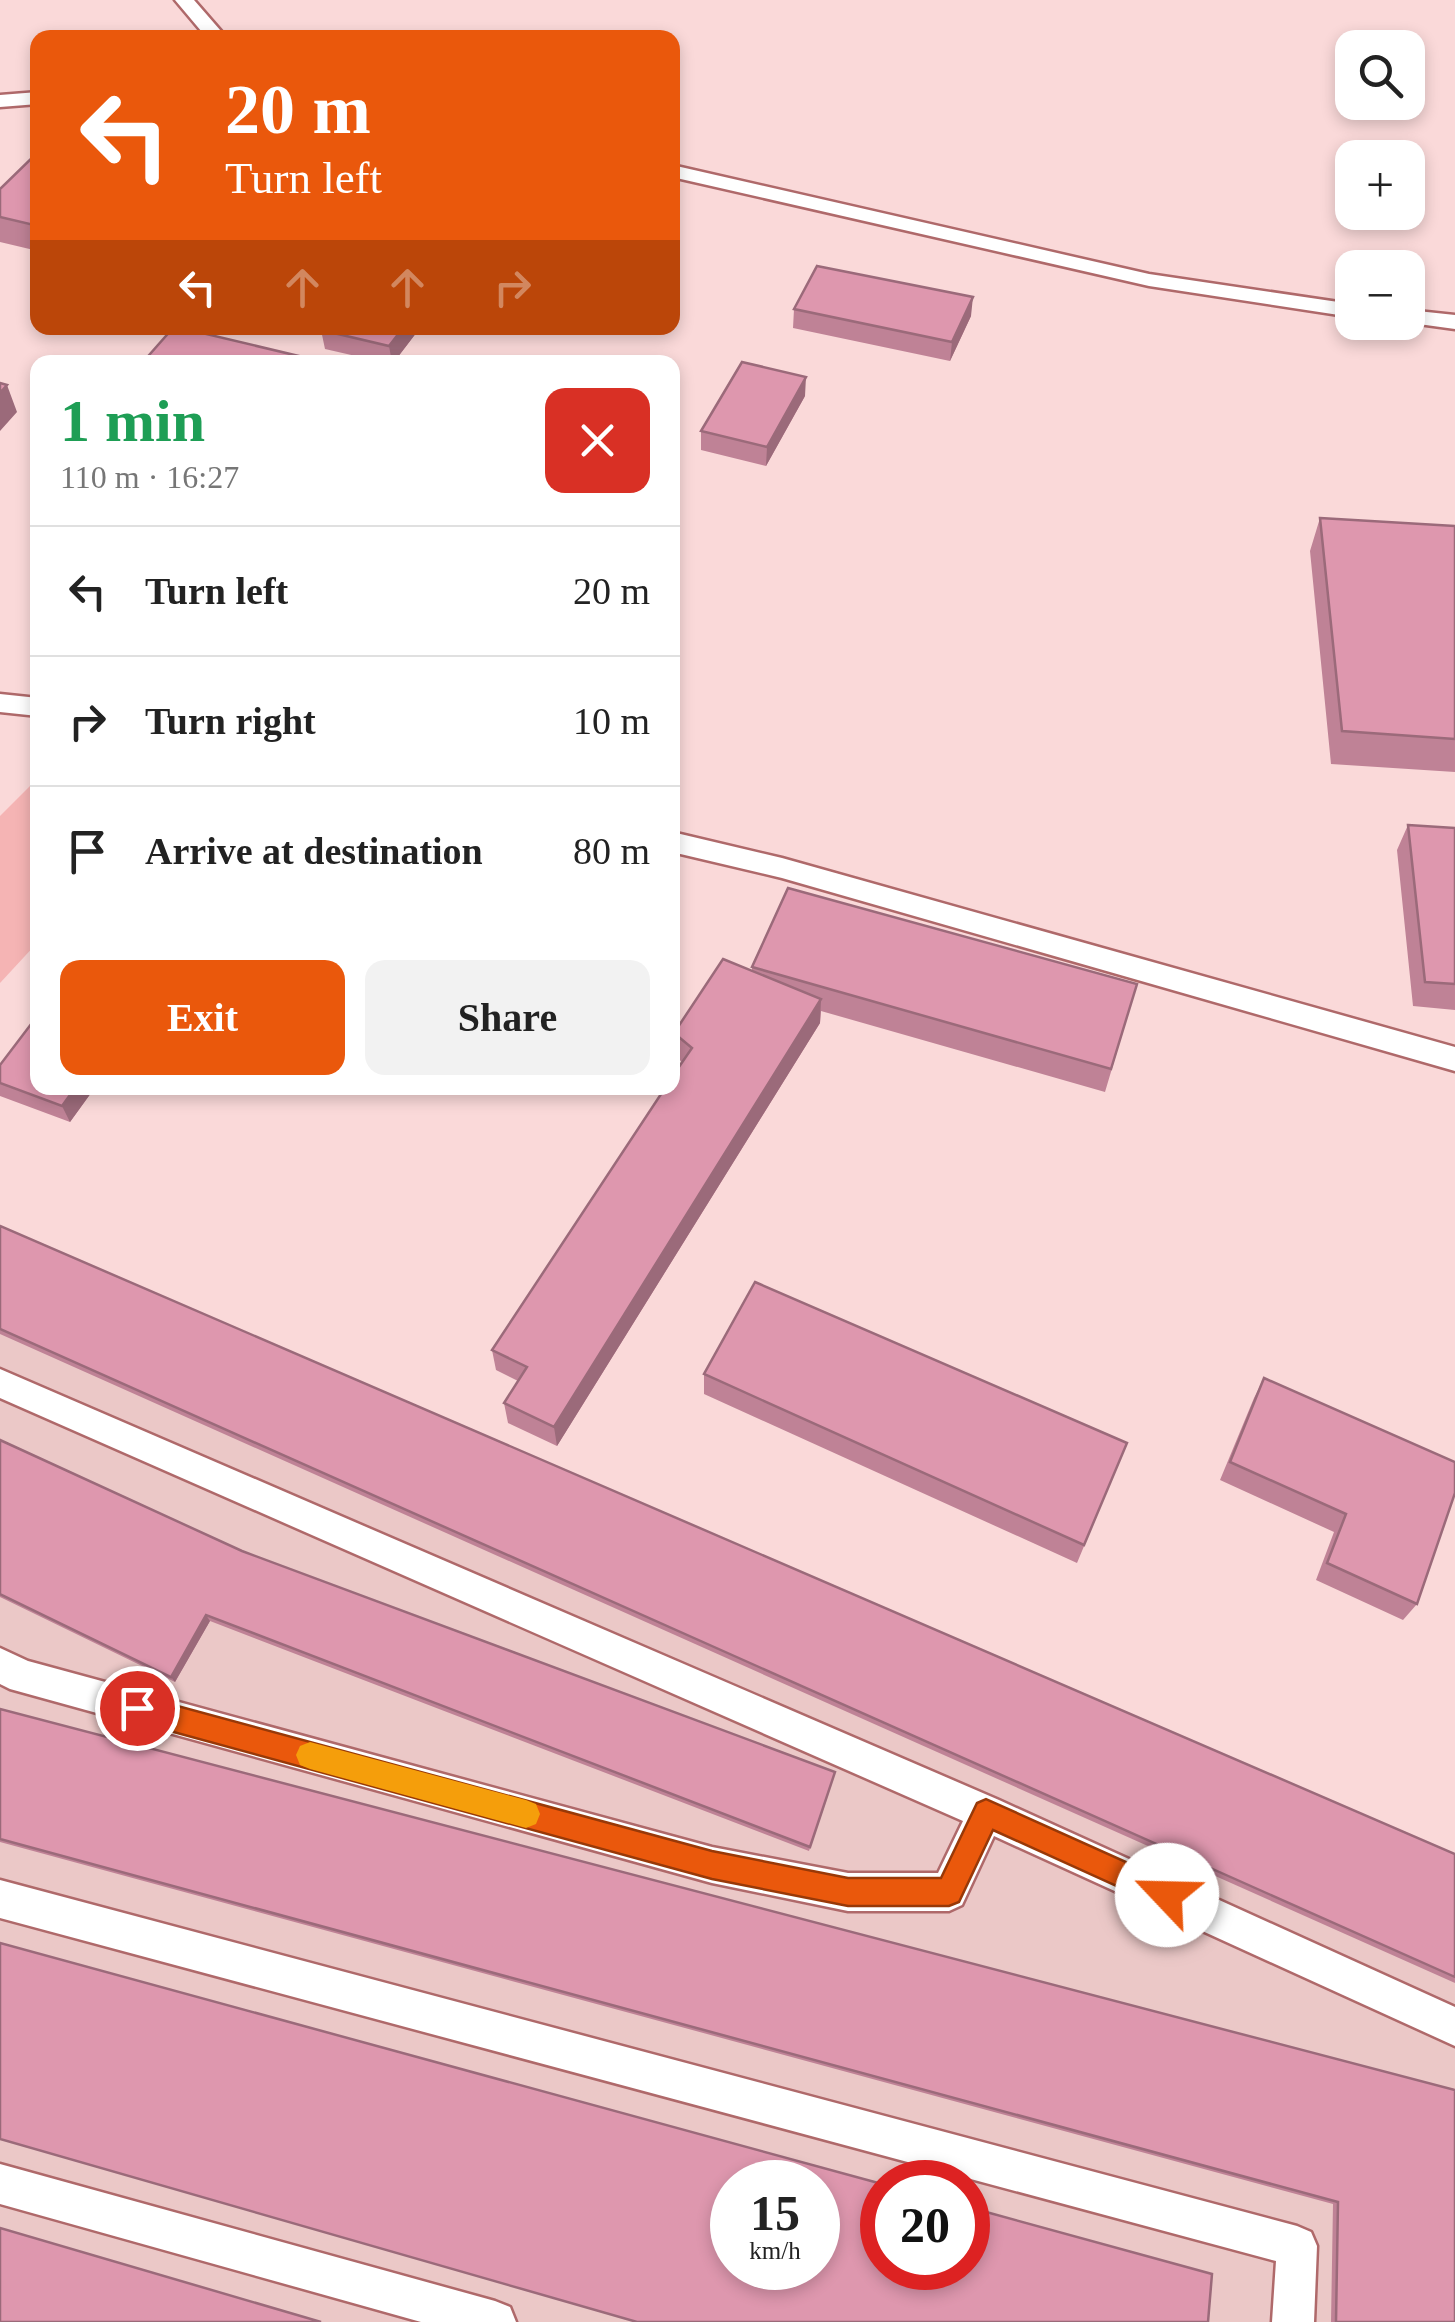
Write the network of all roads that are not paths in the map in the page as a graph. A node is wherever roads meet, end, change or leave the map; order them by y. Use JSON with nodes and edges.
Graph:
{"nodes":[{"id":1,"x":184,"y":0,"type":"edge"},
{"id":2,"x":211,"y":30,"type":"edge"},
{"id":3,"x":30,"y":99,"type":"edge"},
{"id":4,"x":0,"y":101,"type":"edge"},
{"id":5,"x":680,"y":173,"type":"edge"},
{"id":6,"x":1335,"y":308,"type":"edge"},
{"id":7,"x":1425,"y":319,"type":"edge"},
{"id":8,"x":1455,"y":322,"type":"edge"},
{"id":9,"x":0,"y":703,"type":"edge"},
{"id":10,"x":30,"y":707,"type":"edge"},
{"id":11,"x":680,"y":844,"type":"edge"},
{"id":12,"x":1455,"y":1059,"type":"edge"},
{"id":13,"x":0,"y":1383,"type":"edge"},
{"id":14,"x":0,"y":1665,"type":"edge"},
{"id":15,"x":986,"y":1813,"type":"junction"},
{"id":16,"x":0,"y":1899,"type":"edge"},
{"id":17,"x":1455,"y":2027,"type":"edge"},
{"id":18,"x":0,"y":2184,"type":"edge"},
{"id":19,"x":495,"y":2322,"type":"edge"},
{"id":20,"x":1293,"y":2322,"type":"edge"}],
"edges":[{"from":1,"to":2,"type":"lane"},
{"from":3,"to":4,"type":"lane"},
{"from":5,"to":6,"type":"lane"},
{"from":7,"to":8,"type":"lane"},
{"from":9,"to":10,"type":"lane"},
{"from":11,"to":12,"type":"lane"},
{"from":13,"to":15,"type":"lane"},
{"from":14,"to":15,"type":"lane"},
{"from":15,"to":17,"type":"lane"},
{"from":16,"to":20,"type":"lane"},
{"from":18,"to":19,"type":"lane"}]}
